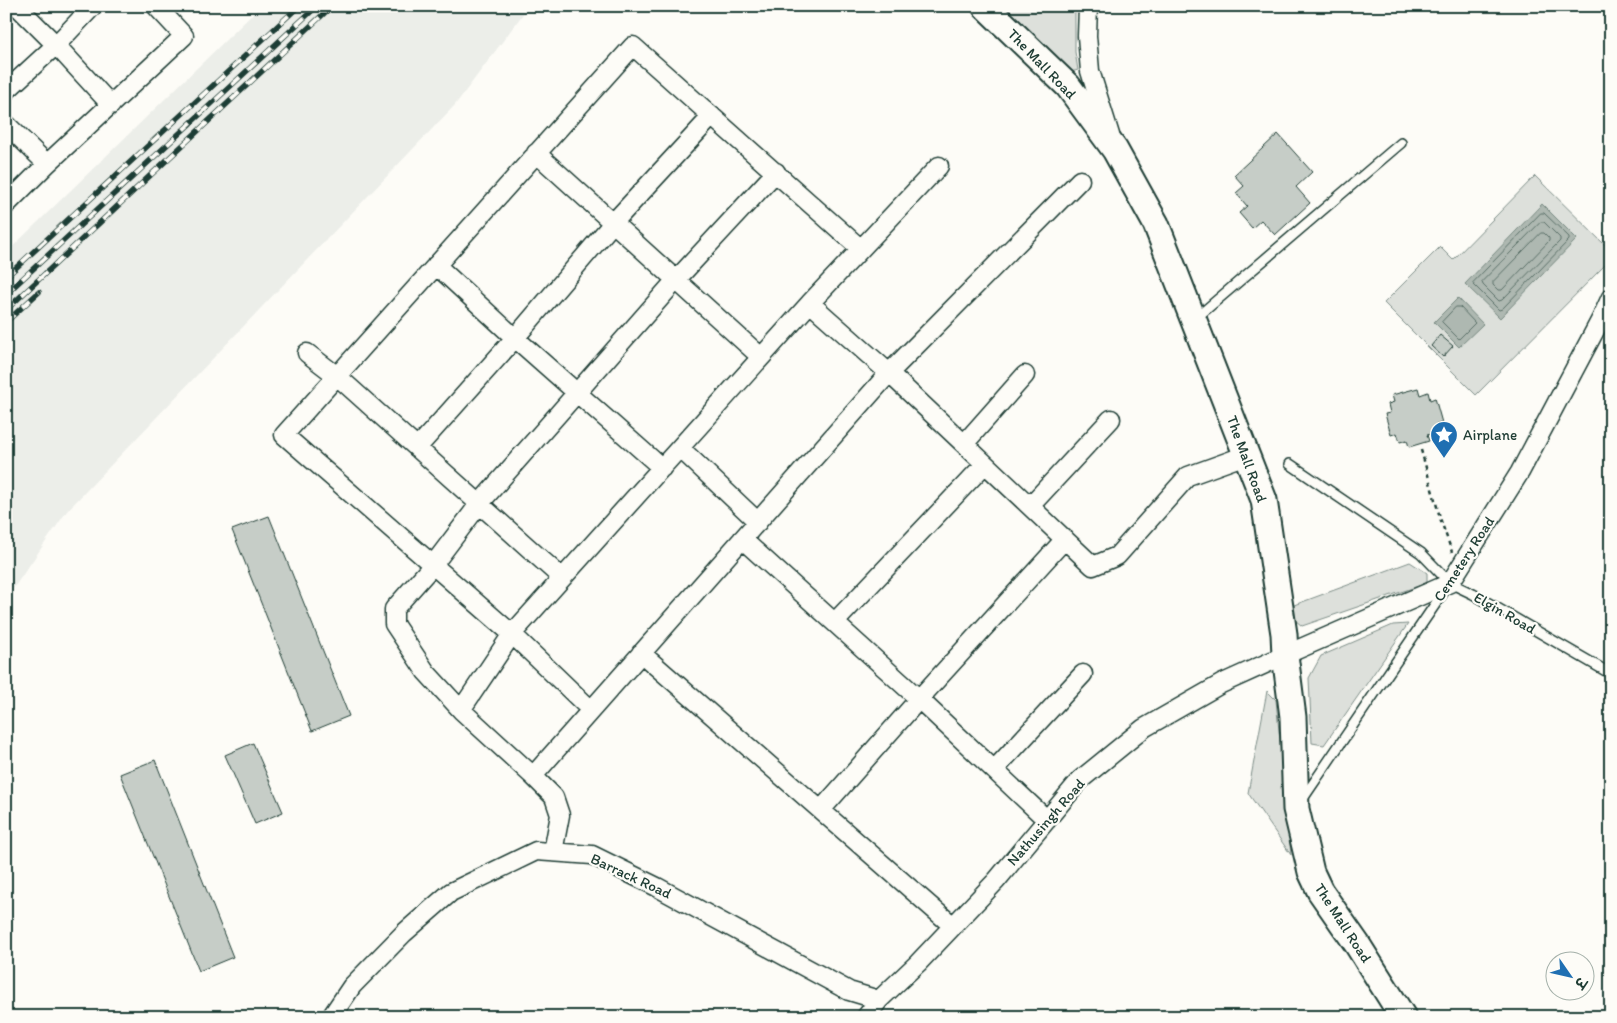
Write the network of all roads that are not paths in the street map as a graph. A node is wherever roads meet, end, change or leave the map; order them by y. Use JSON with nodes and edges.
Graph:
{"nodes":[{"id":1,"x":17,"y":6,"type":"edge"},
{"id":2,"x":93,"y":6,"type":"edge"},
{"id":3,"x":156,"y":6,"type":"edge"},
{"id":4,"x":985,"y":6,"type":"edge"},
{"id":5,"x":1088,"y":6,"type":"edge"},
{"id":6,"x":56,"y":45,"type":"junction"},
{"id":7,"x":6,"y":92,"type":"edge"},
{"id":8,"x":111,"y":105,"type":"junction"},
{"id":9,"x":712,"y":116,"type":"junction"},
{"id":10,"x":6,"y":124,"type":"edge"},
{"id":11,"x":1401,"y":143,"type":"dead end"},
{"id":12,"x":1115,"y":150,"type":"junction"},
{"id":13,"x":536,"y":153,"type":"junction"},
{"id":14,"x":47,"y":164,"type":"junction"},
{"id":15,"x":939,"y":166,"type":"dead end"},
{"id":16,"x":776,"y":172,"type":"junction"},
{"id":17,"x":1080,"y":180,"type":"dead end"},
{"id":18,"x":6,"y":205,"type":"edge"},
{"id":19,"x":613,"y":223,"type":"junction"},
{"id":20,"x":861,"y":248,"type":"junction"},
{"id":21,"x":436,"y":265,"type":"junction"},
{"id":22,"x":676,"y":280,"type":"junction"},
{"id":23,"x":1611,"y":297,"type":"edge"},
{"id":24,"x":810,"y":302,"type":"junction"},
{"id":25,"x":1194,"y":320,"type":"junction"},
{"id":26,"x":515,"y":338,"type":"junction"},
{"id":27,"x":308,"y":353,"type":"dead end"},
{"id":28,"x":761,"y":357,"type":"junction"},
{"id":29,"x":889,"y":373,"type":"junction"},
{"id":30,"x":1025,"y":375,"type":"dead end"},
{"id":31,"x":337,"y":376,"type":"junction"},
{"id":32,"x":577,"y":394,"type":"junction"},
{"id":33,"x":1111,"y":420,"type":"dead end"},
{"id":34,"x":964,"y":444,"type":"junction"},
{"id":35,"x":417,"y":448,"type":"junction"},
{"id":36,"x":680,"y":448,"type":"junction"},
{"id":37,"x":1246,"y":455,"type":"junction"},
{"id":38,"x":985,"y":464,"type":"junction"},
{"id":39,"x":1290,"y":464,"type":"dead end"},
{"id":40,"x":662,"y":468,"type":"junction"},
{"id":41,"x":480,"y":503,"type":"junction"},
{"id":42,"x":1030,"y":506,"type":"junction"},
{"id":43,"x":758,"y":522,"type":"junction"},
{"id":44,"x":742,"y":539,"type":"junction"},
{"id":45,"x":1065,"y":540,"type":"junction"},
{"id":46,"x":433,"y":566,"type":"junction"},
{"id":47,"x":1454,"y":577,"type":"junction"},
{"id":48,"x":562,"y":578,"type":"junction"},
{"id":49,"x":835,"y":622,"type":"junction"},
{"id":50,"x":512,"y":634,"type":"junction"},
{"id":51,"x":642,"y":653,"type":"junction"},
{"id":52,"x":1285,"y":655,"type":"junction"},
{"id":53,"x":1083,"y":674,"type":"dead end"},
{"id":54,"x":1611,"y":674,"type":"edge"},
{"id":55,"x":919,"y":699,"type":"junction"},
{"id":56,"x":461,"y":710,"type":"junction"},
{"id":57,"x":591,"y":710,"type":"junction"},
{"id":58,"x":994,"y":770,"type":"junction"},
{"id":59,"x":533,"y":776,"type":"junction"},
{"id":60,"x":1296,"y":809,"type":"junction"},
{"id":61,"x":821,"y":810,"type":"junction"},
{"id":62,"x":1047,"y":820,"type":"junction"},
{"id":63,"x":553,"y":852,"type":"junction"},
{"id":64,"x":953,"y":926,"type":"junction"},
{"id":65,"x":879,"y":1000,"type":"junction"},
{"id":66,"x":330,"y":1017,"type":"edge"},
{"id":67,"x":866,"y":1017,"type":"edge"},
{"id":68,"x":1403,"y":1017,"type":"edge"}],
"edges":[{"from":1,"to":6,"type":"street"},
{"from":2,"to":6,"type":"street"},
{"from":3,"to":8,"type":"street"},
{"from":4,"to":12,"type":"street","name":"The Mall Road"},
{"from":5,"to":12,"type":"street"},
{"from":6,"to":7,"type":"street"},
{"from":6,"to":8,"type":"street"},
{"from":8,"to":14,"type":"street"},
{"from":9,"to":13,"type":"street"},
{"from":9,"to":16,"type":"street"},
{"from":9,"to":19,"type":"street"},
{"from":10,"to":14,"type":"street"},
{"from":11,"to":25,"type":"lane"},
{"from":12,"to":25,"type":"street","name":"The Mall Road"},
{"from":13,"to":19,"type":"street"},
{"from":13,"to":21,"type":"street"},
{"from":14,"to":18,"type":"street"},
{"from":15,"to":20,"type":"street"},
{"from":16,"to":20,"type":"street"},
{"from":16,"to":22,"type":"street"},
{"from":17,"to":29,"type":"street"},
{"from":19,"to":22,"type":"street"},
{"from":19,"to":26,"type":"street"},
{"from":20,"to":24,"type":"street"},
{"from":21,"to":26,"type":"street"},
{"from":21,"to":31,"type":"street"},
{"from":22,"to":28,"type":"street"},
{"from":22,"to":32,"type":"street"},
{"from":23,"to":47,"type":"street","name":"Cemetery Road"},
{"from":24,"to":28,"type":"street"},
{"from":24,"to":29,"type":"street"},
{"from":25,"to":37,"type":"street","name":"The Mall Road"},
{"from":26,"to":32,"type":"street"},
{"from":26,"to":35,"type":"street"},
{"from":27,"to":31,"type":"street"},
{"from":28,"to":36,"type":"street"},
{"from":29,"to":34,"type":"street"},
{"from":29,"to":43,"type":"street"},
{"from":30,"to":34,"type":"street"},
{"from":31,"to":35,"type":"street"},
{"from":31,"to":46,"type":"street"},
{"from":32,"to":40,"type":"street"},
{"from":32,"to":41,"type":"street"},
{"from":33,"to":42,"type":"street"},
{"from":34,"to":38,"type":"street"},
{"from":35,"to":41,"type":"street"},
{"from":36,"to":40,"type":"street"},
{"from":36,"to":43,"type":"street"},
{"from":37,"to":45,"type":"street"},
{"from":37,"to":52,"type":"street","name":"The Mall Road"},
{"from":38,"to":42,"type":"street"},
{"from":38,"to":49,"type":"street"},
{"from":39,"to":47,"type":"lane"},
{"from":40,"to":48,"type":"street"},
{"from":41,"to":46,"type":"street"},
{"from":41,"to":48,"type":"street"},
{"from":42,"to":45,"type":"street"},
{"from":43,"to":44,"type":"street"},
{"from":44,"to":49,"type":"street"},
{"from":44,"to":51,"type":"street"},
{"from":45,"to":55,"type":"street"},
{"from":46,"to":50,"type":"street"},
{"from":46,"to":56,"type":"street"},
{"from":47,"to":52,"type":"street"},
{"from":47,"to":54,"type":"lane","name":"Elgin Road"},
{"from":47,"to":60,"type":"lane","name":"Cemetery Road"},
{"from":48,"to":50,"type":"street"},
{"from":49,"to":55,"type":"street"},
{"from":50,"to":56,"type":"street"},
{"from":50,"to":57,"type":"street"},
{"from":51,"to":57,"type":"street"},
{"from":51,"to":61,"type":"street"},
{"from":52,"to":60,"type":"street","name":"The Mall Road"},
{"from":52,"to":62,"type":"street","name":"Nathusingh Road"},
{"from":53,"to":58,"type":"street"},
{"from":55,"to":58,"type":"street"},
{"from":55,"to":61,"type":"street"},
{"from":56,"to":59,"type":"street"},
{"from":57,"to":59,"type":"street"},
{"from":58,"to":62,"type":"street"},
{"from":59,"to":63,"type":"street"},
{"from":60,"to":68,"type":"street","name":"The Mall Road"},
{"from":61,"to":64,"type":"street"},
{"from":62,"to":64,"type":"street","name":"Nathusingh Road"},
{"from":63,"to":65,"type":"street","name":"Barrack Road"},
{"from":63,"to":66,"type":"street","name":"Barrack Road"},
{"from":64,"to":65,"type":"street","name":"Nathusingh Road"},
{"from":65,"to":67,"type":"street","name":"Nathusingh Road"}]}
